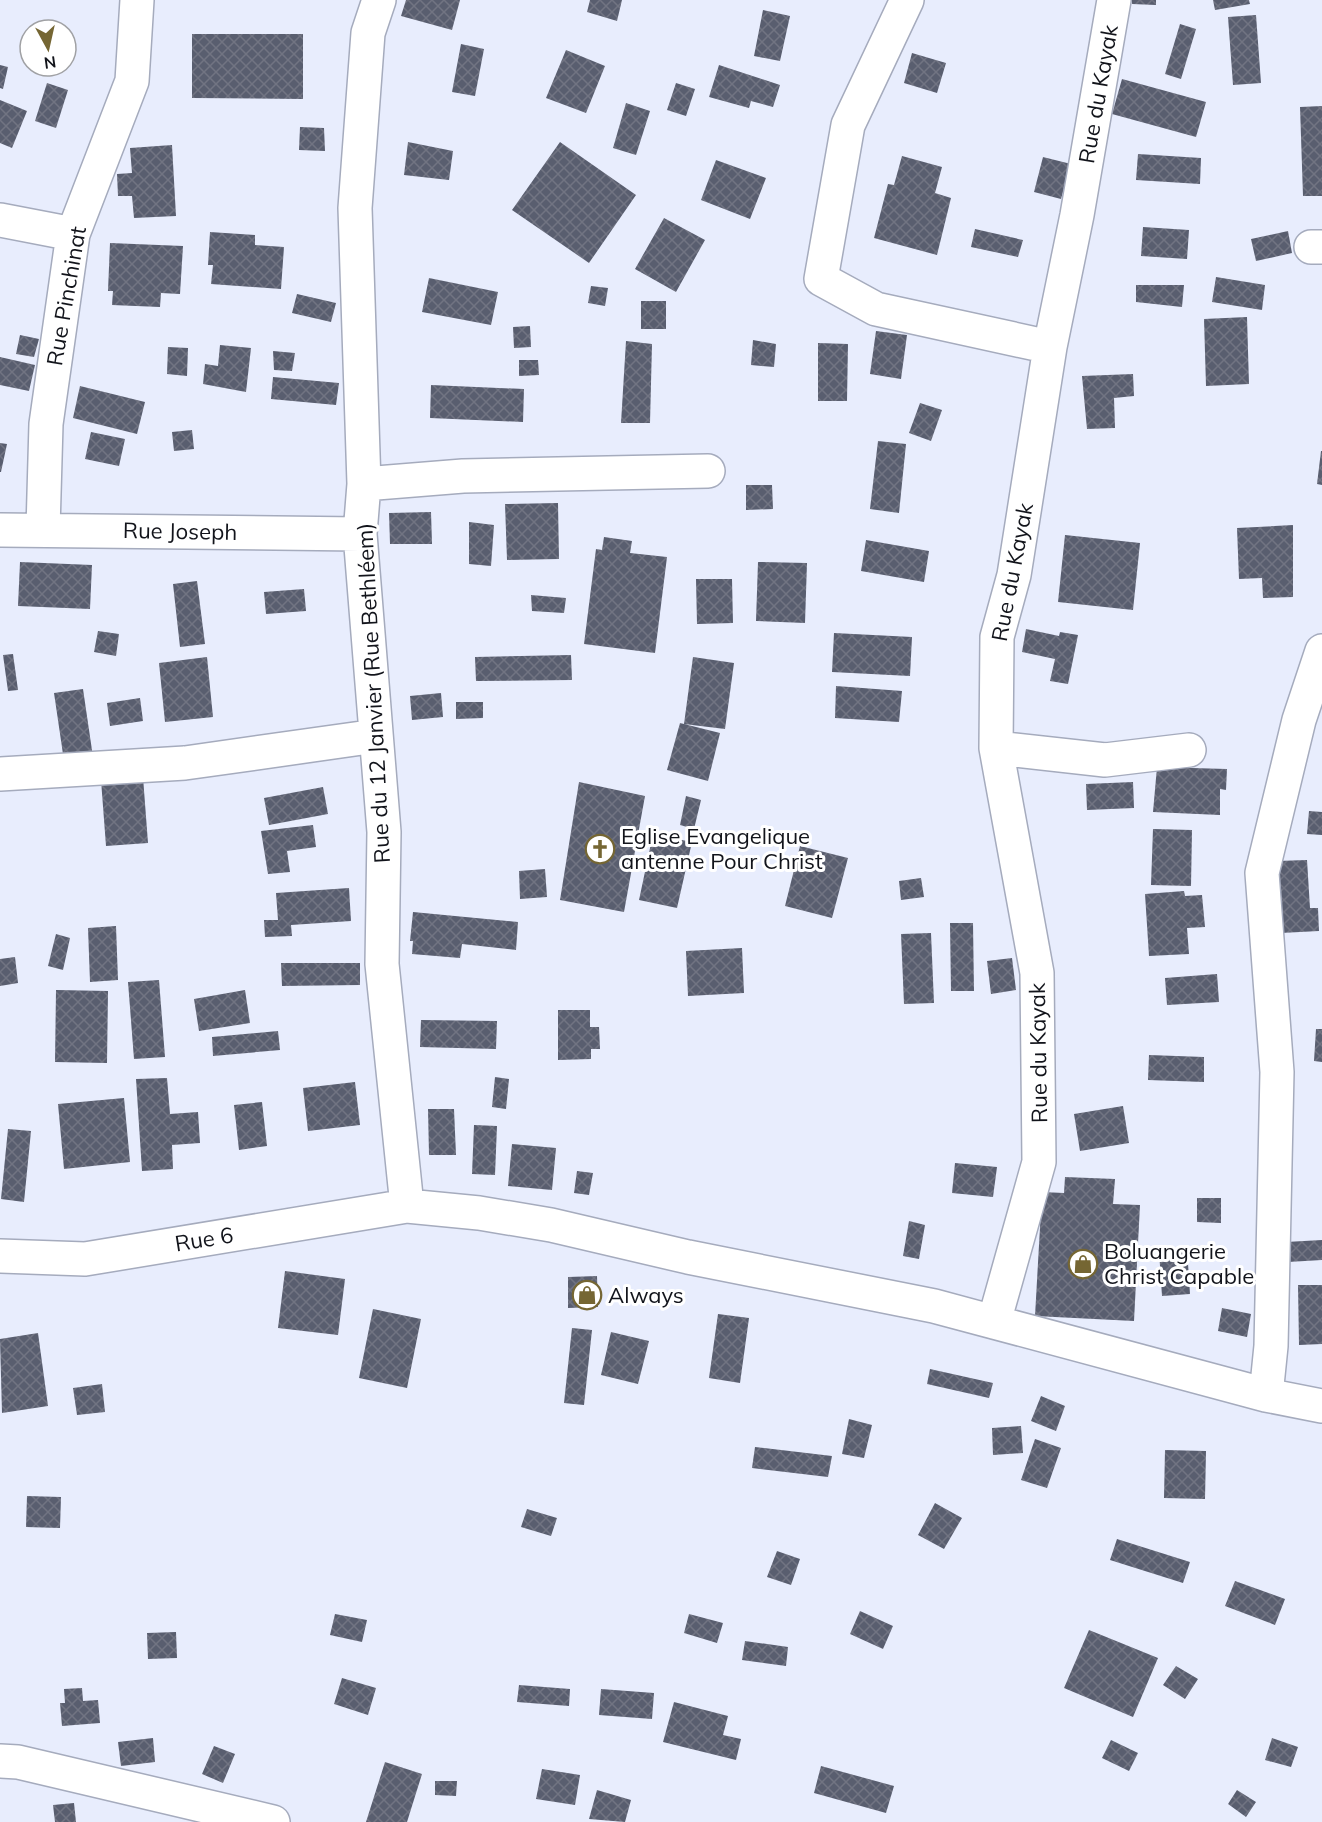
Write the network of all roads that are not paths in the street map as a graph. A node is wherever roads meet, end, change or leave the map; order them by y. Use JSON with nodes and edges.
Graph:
{"nodes":[{"id":1,"x":137,"y":0,"type":"edge"},
{"id":2,"x":379,"y":0,"type":"edge"},
{"id":3,"x":907,"y":0,"type":"edge"},
{"id":4,"x":1114,"y":0,"type":"edge"},
{"id":5,"x":0,"y":220,"type":"edge"},
{"id":6,"x":73,"y":234,"type":"junction"},
{"id":7,"x":1050,"y":347,"type":"junction"},
{"id":8,"x":708,"y":471,"type":"dead end"},
{"id":9,"x":364,"y":484,"type":"junction"},
{"id":10,"x":43,"y":529,"type":"junction"},
{"id":11,"x":0,"y":530,"type":"edge"},
{"id":12,"x":360,"y":534,"type":"junction"},
{"id":13,"x":1322,"y":651,"type":"edge"},
{"id":14,"x":376,"y":736,"type":"junction"},
{"id":15,"x":996,"y":748,"type":"junction"},
{"id":16,"x":1189,"y":750,"type":"dead end"},
{"id":17,"x":0,"y":774,"type":"edge"},
{"id":18,"x":407,"y":1206,"type":"junction"},
{"id":19,"x":0,"y":1256,"type":"edge"},
{"id":20,"x":994,"y":1322,"type":"junction"},
{"id":21,"x":1266,"y":1395,"type":"junction"},
{"id":22,"x":1322,"y":1407,"type":"edge"},
{"id":23,"x":0,"y":1761,"type":"edge"},
{"id":24,"x":273,"y":1822,"type":"edge"}],
"edges":[{"from":1,"to":6,"type":"street","name":"Rue Pinchinat"},
{"from":2,"to":9,"type":"street","name":"Rue du 12 Janvier (Rue Bethléem)"},
{"from":3,"to":7,"type":"street"},
{"from":4,"to":7,"type":"street","name":"Rue du Kayak"},
{"from":5,"to":6,"type":"street"},
{"from":6,"to":10,"type":"street","name":"Rue Pinchinat"},
{"from":7,"to":15,"type":"street","name":"Rue du Kayak"},
{"from":8,"to":9,"type":"street"},
{"from":9,"to":12,"type":"street","name":"Rue du 12 Janvier (Rue Bethléem)"},
{"from":10,"to":11,"type":"street","name":"Rue Joseph"},
{"from":10,"to":12,"type":"street","name":"Rue Joseph"},
{"from":12,"to":14,"type":"street","name":"Rue du 12 Janvier (Rue Bethléem)"},
{"from":13,"to":21,"type":"street"},
{"from":14,"to":17,"type":"street"},
{"from":14,"to":18,"type":"street","name":"Rue du 12 Janvier (Rue Bethléem)"},
{"from":15,"to":16,"type":"street"},
{"from":15,"to":20,"type":"street","name":"Rue du Kayak"},
{"from":18,"to":19,"type":"street","name":"Rue 6"},
{"from":18,"to":20,"type":"street","name":"Rue 6"},
{"from":20,"to":21,"type":"street","name":"Rue 6"},
{"from":21,"to":22,"type":"street","name":"Rue 6"},
{"from":23,"to":24,"type":"street"}]}
